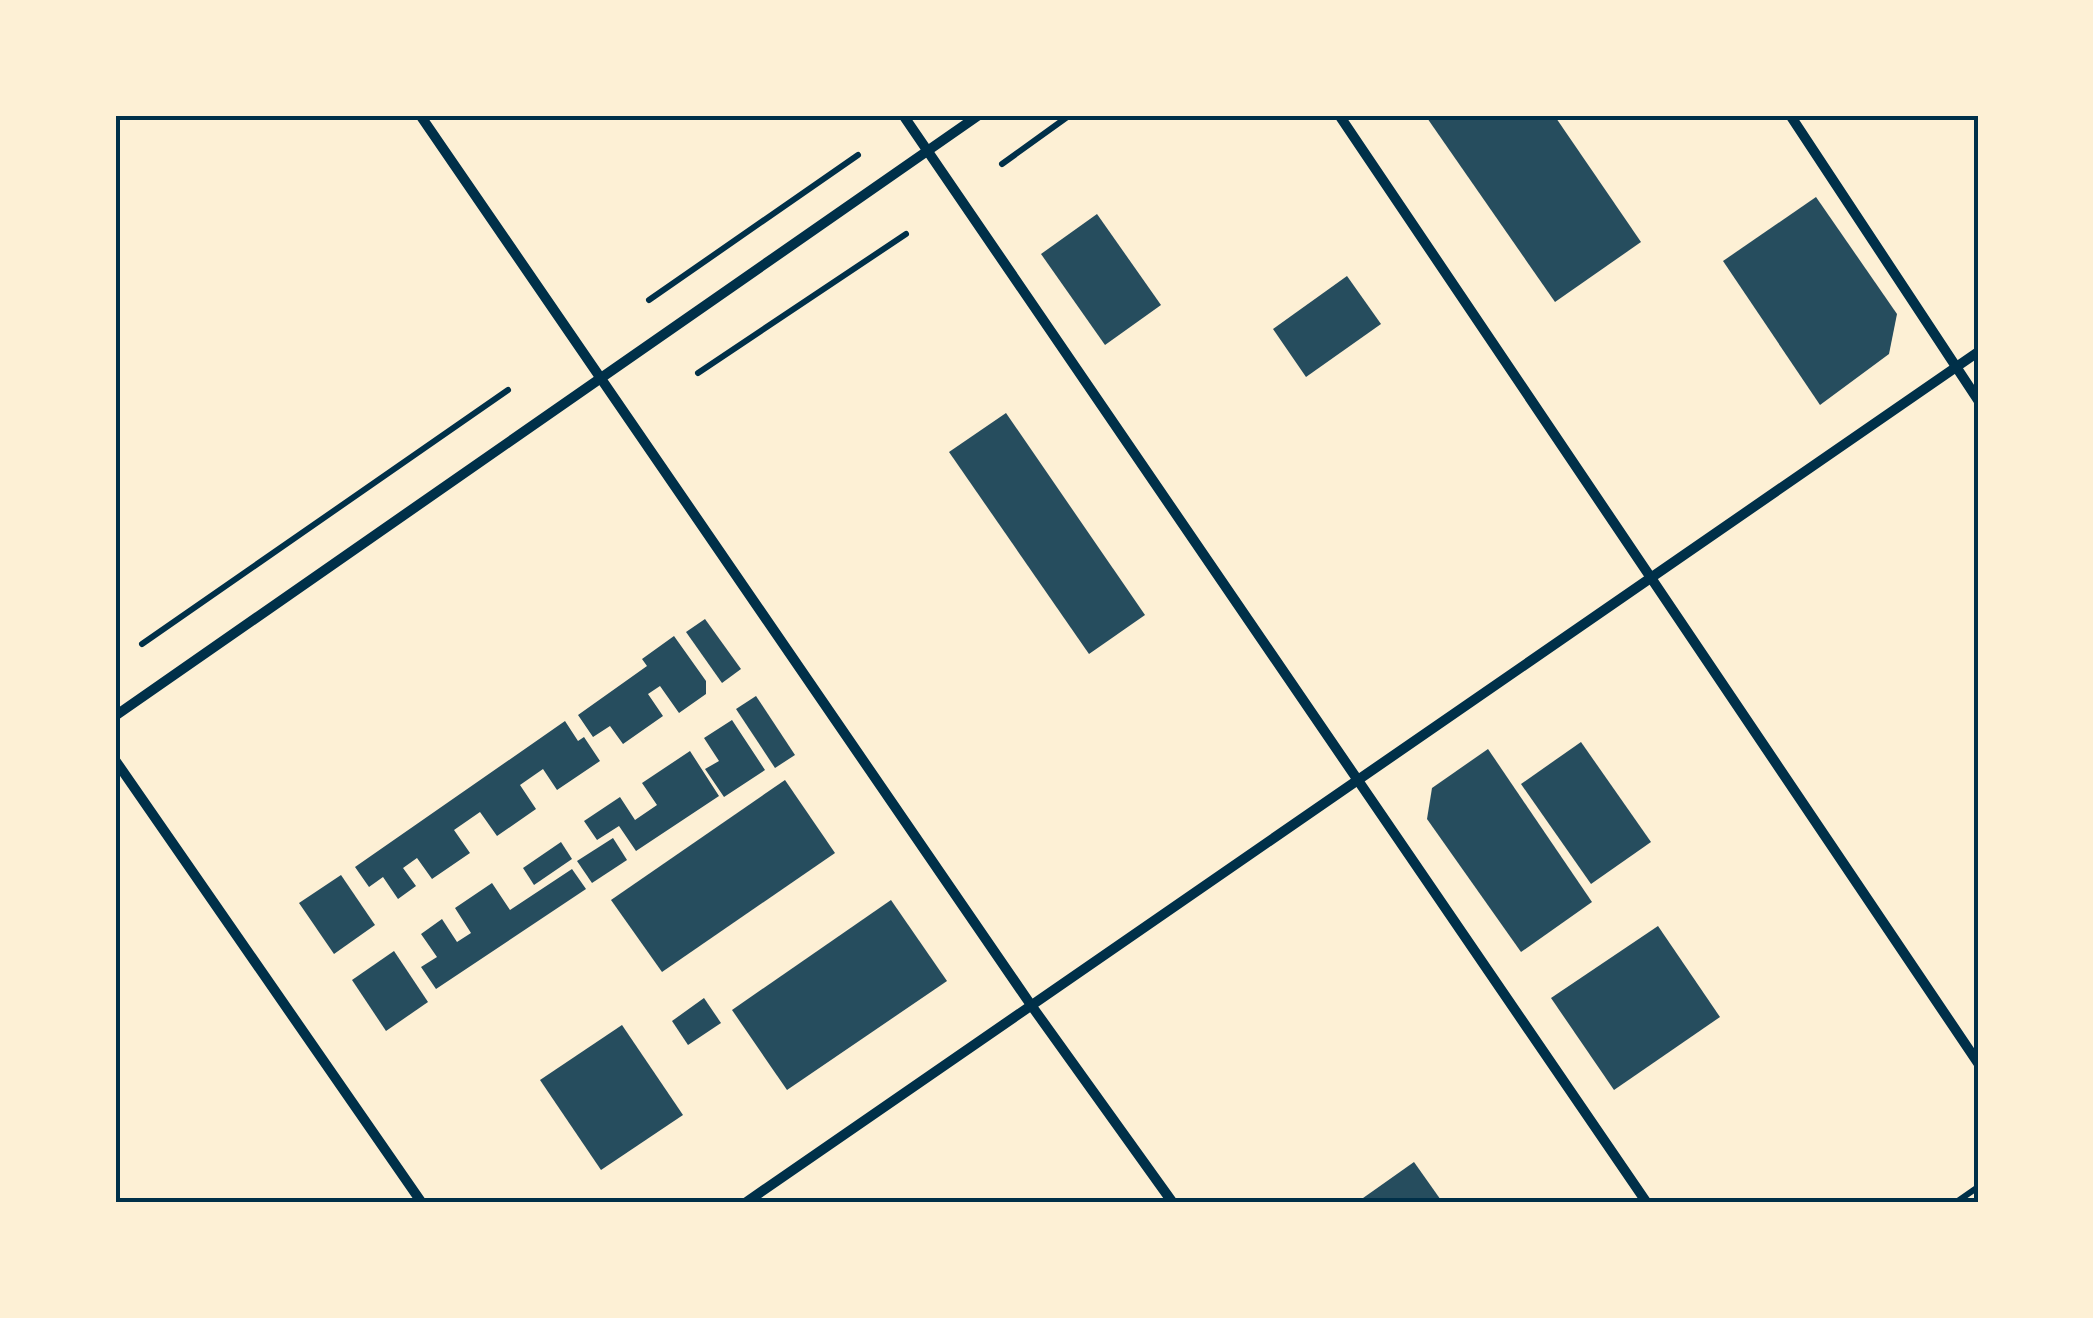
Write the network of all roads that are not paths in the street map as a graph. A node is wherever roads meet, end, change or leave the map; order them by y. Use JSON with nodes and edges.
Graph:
{"nodes":[{"id":1,"x":420,"y":115,"type":"edge"},
{"id":2,"x":903,"y":115,"type":"edge"},
{"id":3,"x":980,"y":115,"type":"edge"},
{"id":4,"x":1339,"y":115,"type":"edge"},
{"id":5,"x":1790,"y":115,"type":"edge"},
{"id":6,"x":928,"y":151,"type":"junction"},
{"id":7,"x":1978,"y":352,"type":"edge"},
{"id":8,"x":1955,"y":367,"type":"junction"},
{"id":9,"x":600,"y":378,"type":"junction"},
{"id":10,"x":1978,"y":400,"type":"edge"},
{"id":11,"x":1652,"y":577,"type":"junction"},
{"id":12,"x":115,"y":716,"type":"edge"},
{"id":13,"x":115,"y":760,"type":"edge"},
{"id":14,"x":1358,"y":780,"type":"junction"},
{"id":15,"x":1031,"y":1006,"type":"junction"},
{"id":16,"x":1978,"y":1063,"type":"edge"},
{"id":17,"x":422,"y":1203,"type":"edge"},
{"id":18,"x":745,"y":1203,"type":"edge"},
{"id":19,"x":1172,"y":1203,"type":"edge"},
{"id":20,"x":1647,"y":1203,"type":"edge"}],
"edges":[{"from":1,"to":9,"type":"street"},
{"from":2,"to":6,"type":"street"},
{"from":3,"to":6,"type":"street"},
{"from":4,"to":11,"type":"street"},
{"from":5,"to":8,"type":"street"},
{"from":6,"to":9,"type":"street"},
{"from":6,"to":14,"type":"street"},
{"from":7,"to":8,"type":"street"},
{"from":8,"to":10,"type":"street"},
{"from":8,"to":11,"type":"street"},
{"from":9,"to":12,"type":"street"},
{"from":9,"to":15,"type":"street"},
{"from":11,"to":14,"type":"street"},
{"from":11,"to":16,"type":"street"},
{"from":13,"to":17,"type":"street"},
{"from":14,"to":15,"type":"street"},
{"from":14,"to":20,"type":"street"},
{"from":15,"to":18,"type":"street"},
{"from":15,"to":19,"type":"street"}]}
